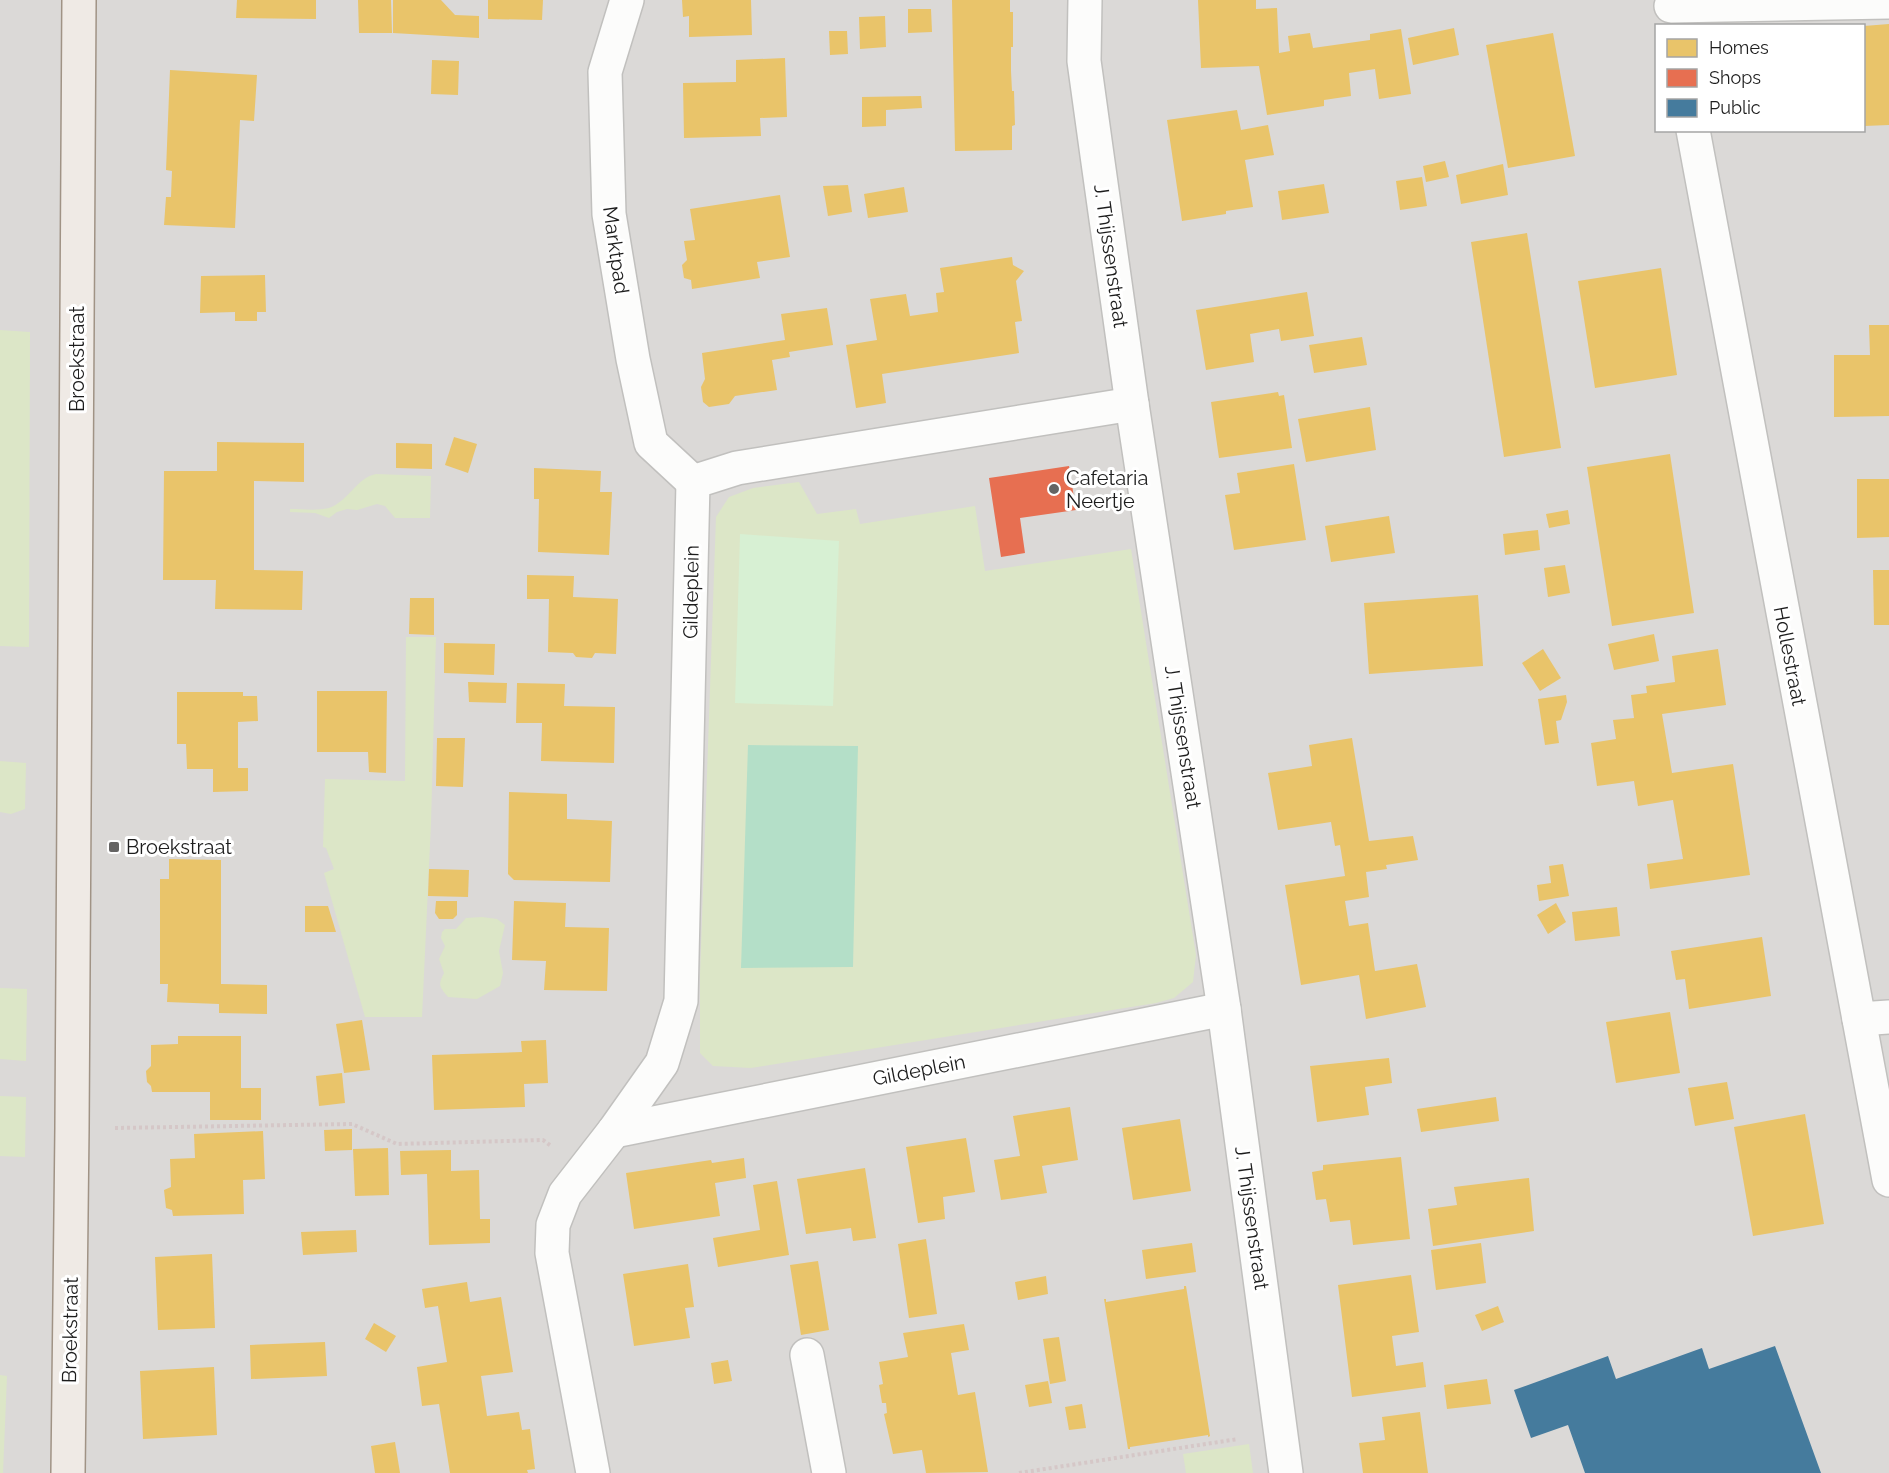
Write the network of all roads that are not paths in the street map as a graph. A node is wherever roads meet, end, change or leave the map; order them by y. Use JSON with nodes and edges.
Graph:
{"nodes":[{"id":1,"x":79,"y":0,"type":"edge"},
{"id":2,"x":627,"y":0,"type":"edge"},
{"id":3,"x":1085,"y":0,"type":"edge"},
{"id":4,"x":1889,"y":2,"type":"edge"},
{"id":5,"x":1672,"y":11,"type":"edge"},
{"id":6,"x":1693,"y":132,"type":"edge"},
{"id":7,"x":1132,"y":404,"type":"junction"},
{"id":8,"x":693,"y":482,"type":"junction"},
{"id":9,"x":1224,"y":1009,"type":"junction"},
{"id":10,"x":1874,"y":1018,"type":"edge"},
{"id":11,"x":614,"y":1131,"type":"junction"},
{"id":12,"x":1889,"y":1180,"type":"edge"},
{"id":13,"x":807,"y":1355,"type":"dead end"},
{"id":14,"x":68,"y":1473,"type":"edge"},
{"id":15,"x":593,"y":1473,"type":"edge"},
{"id":16,"x":829,"y":1473,"type":"edge"},
{"id":17,"x":1286,"y":1473,"type":"edge"}],
"edges":[{"from":1,"to":14,"type":"main road","name":"Broekstraat"},
{"from":2,"to":8,"type":"street","name":"Marktpad"},
{"from":3,"to":7,"type":"street","name":"J. Thijssenstraat"},
{"from":4,"to":5,"type":"street"},
{"from":6,"to":10,"type":"street","name":"Hollestraat"},
{"from":7,"to":8,"type":"street"},
{"from":7,"to":9,"type":"street","name":"J. Thijssenstraat"},
{"from":8,"to":11,"type":"street","name":"Gildeplein"},
{"from":9,"to":11,"type":"street","name":"Gildeplein"},
{"from":9,"to":17,"type":"street","name":"J. Thijssenstraat"},
{"from":10,"to":12,"type":"street","name":"Hollestraat"},
{"from":11,"to":15,"type":"street","name":"Gildeplein"},
{"from":13,"to":16,"type":"street"}]}
